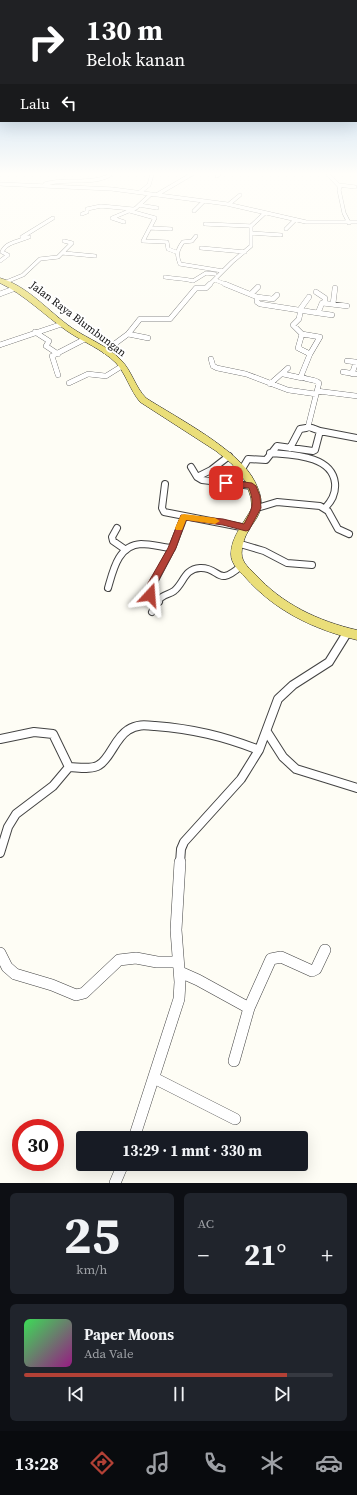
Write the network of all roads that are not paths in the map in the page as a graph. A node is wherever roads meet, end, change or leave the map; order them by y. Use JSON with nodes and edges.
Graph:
{"nodes":[{"id":1,"x":34,"y":229,"type":"edge"},
{"id":2,"x":150,"y":229,"type":"edge"},
{"id":3,"x":233,"y":229,"type":"edge"},
{"id":4,"x":252,"y":230,"type":"junction"},
{"id":5,"x":282,"y":235,"type":"dead end"},
{"id":6,"x":196,"y":236,"type":"dead end"},
{"id":7,"x":28,"y":237,"type":"dead end"},
{"id":8,"x":17,"y":240,"type":"junction"},
{"id":9,"x":64,"y":241,"type":"dead end"},
{"id":10,"x":201,"y":248,"type":"dead end"},
{"id":11,"x":176,"y":252,"type":"junction"},
{"id":12,"x":245,"y":252,"type":"junction"},
{"id":13,"x":63,"y":253,"type":"junction"},
{"id":14,"x":95,"y":256,"type":"dead end"},
{"id":15,"x":0,"y":261,"type":"edge"},
{"id":16,"x":223,"y":271,"type":"junction"},
{"id":17,"x":220,"y":275,"type":"junction"},
{"id":18,"x":165,"y":277,"type":"dead end"},
{"id":19,"x":215,"y":280,"type":"junction"},
{"id":20,"x":3,"y":281,"type":"edge"},
{"id":21,"x":258,"y":287,"type":"dead end"},
{"id":22,"x":16,"y":288,"type":"junction"},
{"id":23,"x":335,"y":288,"type":"dead end"},
{"id":24,"x":316,"y":292,"type":"dead end"},
{"id":25,"x":0,"y":294,"type":"edge"},
{"id":26,"x":251,"y":294,"type":"junction"},
{"id":27,"x":277,"y":295,"type":"dead end"},
{"id":28,"x":257,"y":297,"type":"junction"},
{"id":29,"x":310,"y":298,"type":"dead end"},
{"id":30,"x":325,"y":303,"type":"junction"},
{"id":31,"x":333,"y":304,"type":"junction"},
{"id":32,"x":347,"y":306,"type":"dead end"},
{"id":33,"x":300,"y":310,"type":"junction"},
{"id":34,"x":318,"y":313,"type":"junction"},
{"id":35,"x":332,"y":314,"type":"dead end"},
{"id":36,"x":62,"y":324,"type":"junction"},
{"id":37,"x":35,"y":332,"type":"junction"},
{"id":38,"x":301,"y":333,"type":"junction"},
{"id":39,"x":128,"y":334,"type":"junction"},
{"id":40,"x":148,"y":338,"type":"dead end"},
{"id":41,"x":85,"y":339,"type":"junction"},
{"id":42,"x":0,"y":345,"type":"edge"},
{"id":43,"x":105,"y":351,"type":"junction"},
{"id":44,"x":58,"y":354,"type":"junction"},
{"id":45,"x":310,"y":354,"type":"junction"},
{"id":46,"x":211,"y":359,"type":"dead end"},
{"id":47,"x":347,"y":360,"type":"dead end"},
{"id":48,"x":357,"y":362,"type":"edge"},
{"id":49,"x":122,"y":366,"type":"junction"},
{"id":50,"x":288,"y":368,"type":"dead end"},
{"id":51,"x":343,"y":372,"type":"dead end"},
{"id":52,"x":283,"y":374,"type":"junction"},
{"id":53,"x":355,"y":374,"type":"edge"},
{"id":54,"x":58,"y":376,"type":"dead end"},
{"id":55,"x":302,"y":378,"type":"junction"},
{"id":56,"x":69,"y":383,"type":"dead end"},
{"id":57,"x":270,"y":384,"type":"junction"},
{"id":58,"x":317,"y":393,"type":"junction"},
{"id":59,"x":357,"y":396,"type":"edge"},
{"id":60,"x":308,"y":428,"type":"junction"},
{"id":61,"x":320,"y":431,"type":"junction"},
{"id":62,"x":357,"y":438,"type":"edge"},
{"id":63,"x":290,"y":448,"type":"junction"},
{"id":64,"x":270,"y":453,"type":"junction"},
{"id":65,"x":229,"y":456,"type":"junction"},
{"id":66,"x":191,"y":466,"type":"dead end"},
{"id":67,"x":242,"y":469,"type":"junction"},
{"id":68,"x":197,"y":477,"type":"junction"},
{"id":69,"x":165,"y":484,"type":"dead end"},
{"id":70,"x":252,"y":486,"type":"junction"},
{"id":71,"x":257,"y":508,"type":"junction"},
{"id":72,"x":325,"y":508,"type":"junction"},
{"id":73,"x":184,"y":517,"type":"junction"},
{"id":74,"x":117,"y":528,"type":"dead end"},
{"id":75,"x":246,"y":528,"type":"junction"},
{"id":76,"x":349,"y":534,"type":"dead end"},
{"id":77,"x":237,"y":543,"type":"junction"},
{"id":78,"x":172,"y":548,"type":"junction"},
{"id":79,"x":126,"y":550,"type":"junction"},
{"id":80,"x":312,"y":565,"type":"dead end"},
{"id":81,"x":241,"y":566,"type":"junction"},
{"id":82,"x":108,"y":588,"type":"dead end"},
{"id":83,"x":159,"y":602,"type":"junction"},
{"id":84,"x":152,"y":612,"type":"dead end"},
{"id":85,"x":347,"y":633,"type":"junction"},
{"id":86,"x":357,"y":635,"type":"edge"},
{"id":87,"x":267,"y":732,"type":"junction"},
{"id":88,"x":0,"y":739,"type":"edge"},
{"id":89,"x":259,"y":750,"type":"junction"},
{"id":90,"x":69,"y":767,"type":"junction"},
{"id":91,"x":357,"y":788,"type":"edge"},
{"id":92,"x":0,"y":853,"type":"edge"},
{"id":93,"x":325,"y":950,"type":"dead end"},
{"id":94,"x":0,"y":953,"type":"edge"},
{"id":95,"x":4,"y":966,"type":"edge"},
{"id":96,"x":179,"y":967,"type":"junction"},
{"id":97,"x":249,"y":1008,"type":"junction"},
{"id":98,"x":234,"y":1060,"type":"dead end"},
{"id":99,"x":154,"y":1078,"type":"junction"},
{"id":100,"x":235,"y":1119,"type":"dead end"},
{"id":101,"x":136,"y":1131,"type":"edge"},
{"id":102,"x":120,"y":1171,"type":"edge"},
{"id":103,"x":115,"y":1183,"type":"edge"}],
"edges":[{"from":1,"to":8,"type":"street"},
{"from":2,"to":11,"type":"street"},
{"from":3,"to":4,"type":"street"},
{"from":4,"to":5,"type":"street"},
{"from":4,"to":12,"type":"street"},
{"from":6,"to":11,"type":"street"},
{"from":7,"to":8,"type":"street"},
{"from":8,"to":15,"type":"street"},
{"from":9,"to":13,"type":"street"},
{"from":10,"to":12,"type":"street"},
{"from":11,"to":16,"type":"street"},
{"from":12,"to":16,"type":"street"},
{"from":13,"to":14,"type":"street"},
{"from":13,"to":20,"type":"street"},
{"from":16,"to":17,"type":"street"},
{"from":17,"to":18,"type":"street"},
{"from":17,"to":19,"type":"street"},
{"from":19,"to":26,"type":"street"},
{"from":19,"to":39,"type":"street"},
{"from":20,"to":22,"type":"main road","name":"Jalan Raya Blumbungan"},
{"from":21,"to":26,"type":"street"},
{"from":22,"to":25,"type":"street"},
{"from":22,"to":36,"type":"main road","name":"Jalan Raya Blumbungan"},
{"from":23,"to":31,"type":"street"},
{"from":24,"to":30,"type":"street"},
{"from":26,"to":28,"type":"street"},
{"from":27,"to":28,"type":"street"},
{"from":28,"to":33,"type":"street"},
{"from":29,"to":33,"type":"street"},
{"from":30,"to":31,"type":"street"},
{"from":30,"to":34,"type":"street"},
{"from":31,"to":32,"type":"street"},
{"from":33,"to":34,"type":"street"},
{"from":33,"to":38,"type":"street"},
{"from":34,"to":35,"type":"street"},
{"from":36,"to":37,"type":"street"},
{"from":36,"to":41,"type":"main road","name":"Jalan Raya Blumbungan"},
{"from":37,"to":42,"type":"street"},
{"from":37,"to":44,"type":"street"},
{"from":38,"to":45,"type":"street"},
{"from":38,"to":45,"type":"street"},
{"from":39,"to":40,"type":"street"},
{"from":39,"to":43,"type":"street"},
{"from":41,"to":43,"type":"main road","name":"Jalan Raya Blumbungan"},
{"from":41,"to":44,"type":"street"},
{"from":43,"to":49,"type":"main road","name":"Jalan Raya Blumbungan"},
{"from":44,"to":54,"type":"street"},
{"from":45,"to":55,"type":"street"},
{"from":46,"to":57,"type":"street"},
{"from":47,"to":48,"type":"street"},
{"from":48,"to":53,"type":"street"},
{"from":49,"to":56,"type":"street"},
{"from":49,"to":65,"type":"main road","name":"Jalan Raya Blumbungan"},
{"from":50,"to":52,"type":"street"},
{"from":51,"to":53,"type":"street"},
{"from":52,"to":55,"type":"street"},
{"from":52,"to":57,"type":"street"},
{"from":55,"to":58,"type":"street"},
{"from":57,"to":58,"type":"street"},
{"from":58,"to":59,"type":"street"},
{"from":58,"to":60,"type":"street"},
{"from":60,"to":61,"type":"street"},
{"from":60,"to":63,"type":"street"},
{"from":61,"to":62,"type":"street"},
{"from":61,"to":63,"type":"street"},
{"from":63,"to":64,"type":"street"},
{"from":64,"to":67,"type":"street"},
{"from":64,"to":72,"type":"street"},
{"from":65,"to":67,"type":"main road","name":"Jalan Raya Blumbungan"},
{"from":65,"to":68,"type":"street"},
{"from":66,"to":68,"type":"street"},
{"from":67,"to":70,"type":"main road","name":"Jalan Raya Blumbungan"},
{"from":68,"to":70,"type":"street"},
{"from":69,"to":73,"type":"street"},
{"from":70,"to":71,"type":"main road","name":"Jalan Raya Blumbungan"},
{"from":71,"to":72,"type":"street"},
{"from":71,"to":75,"type":"main road"},
{"from":72,"to":76,"type":"street"},
{"from":73,"to":75,"type":"street"},
{"from":73,"to":78,"type":"street"},
{"from":74,"to":79,"type":"street"},
{"from":75,"to":77,"type":"main road"},
{"from":77,"to":80,"type":"street"},
{"from":77,"to":81,"type":"main road"},
{"from":78,"to":79,"type":"street"},
{"from":78,"to":83,"type":"street"},
{"from":79,"to":82,"type":"street"},
{"from":81,"to":83,"type":"street"},
{"from":81,"to":85,"type":"main road"},
{"from":83,"to":84,"type":"street"},
{"from":85,"to":86,"type":"main road"},
{"from":85,"to":87,"type":"street"},
{"from":87,"to":89,"type":"street"},
{"from":87,"to":91,"type":"street"},
{"from":88,"to":90,"type":"street"},
{"from":89,"to":90,"type":"street"},
{"from":89,"to":96,"type":"street"},
{"from":90,"to":92,"type":"street"},
{"from":93,"to":97,"type":"street"},
{"from":94,"to":95,"type":"street"},
{"from":95,"to":96,"type":"street"},
{"from":96,"to":97,"type":"street"},
{"from":96,"to":99,"type":"street"},
{"from":97,"to":98,"type":"street"},
{"from":99,"to":100,"type":"street"},
{"from":99,"to":101,"type":"street"},
{"from":102,"to":103,"type":"street"}]}
